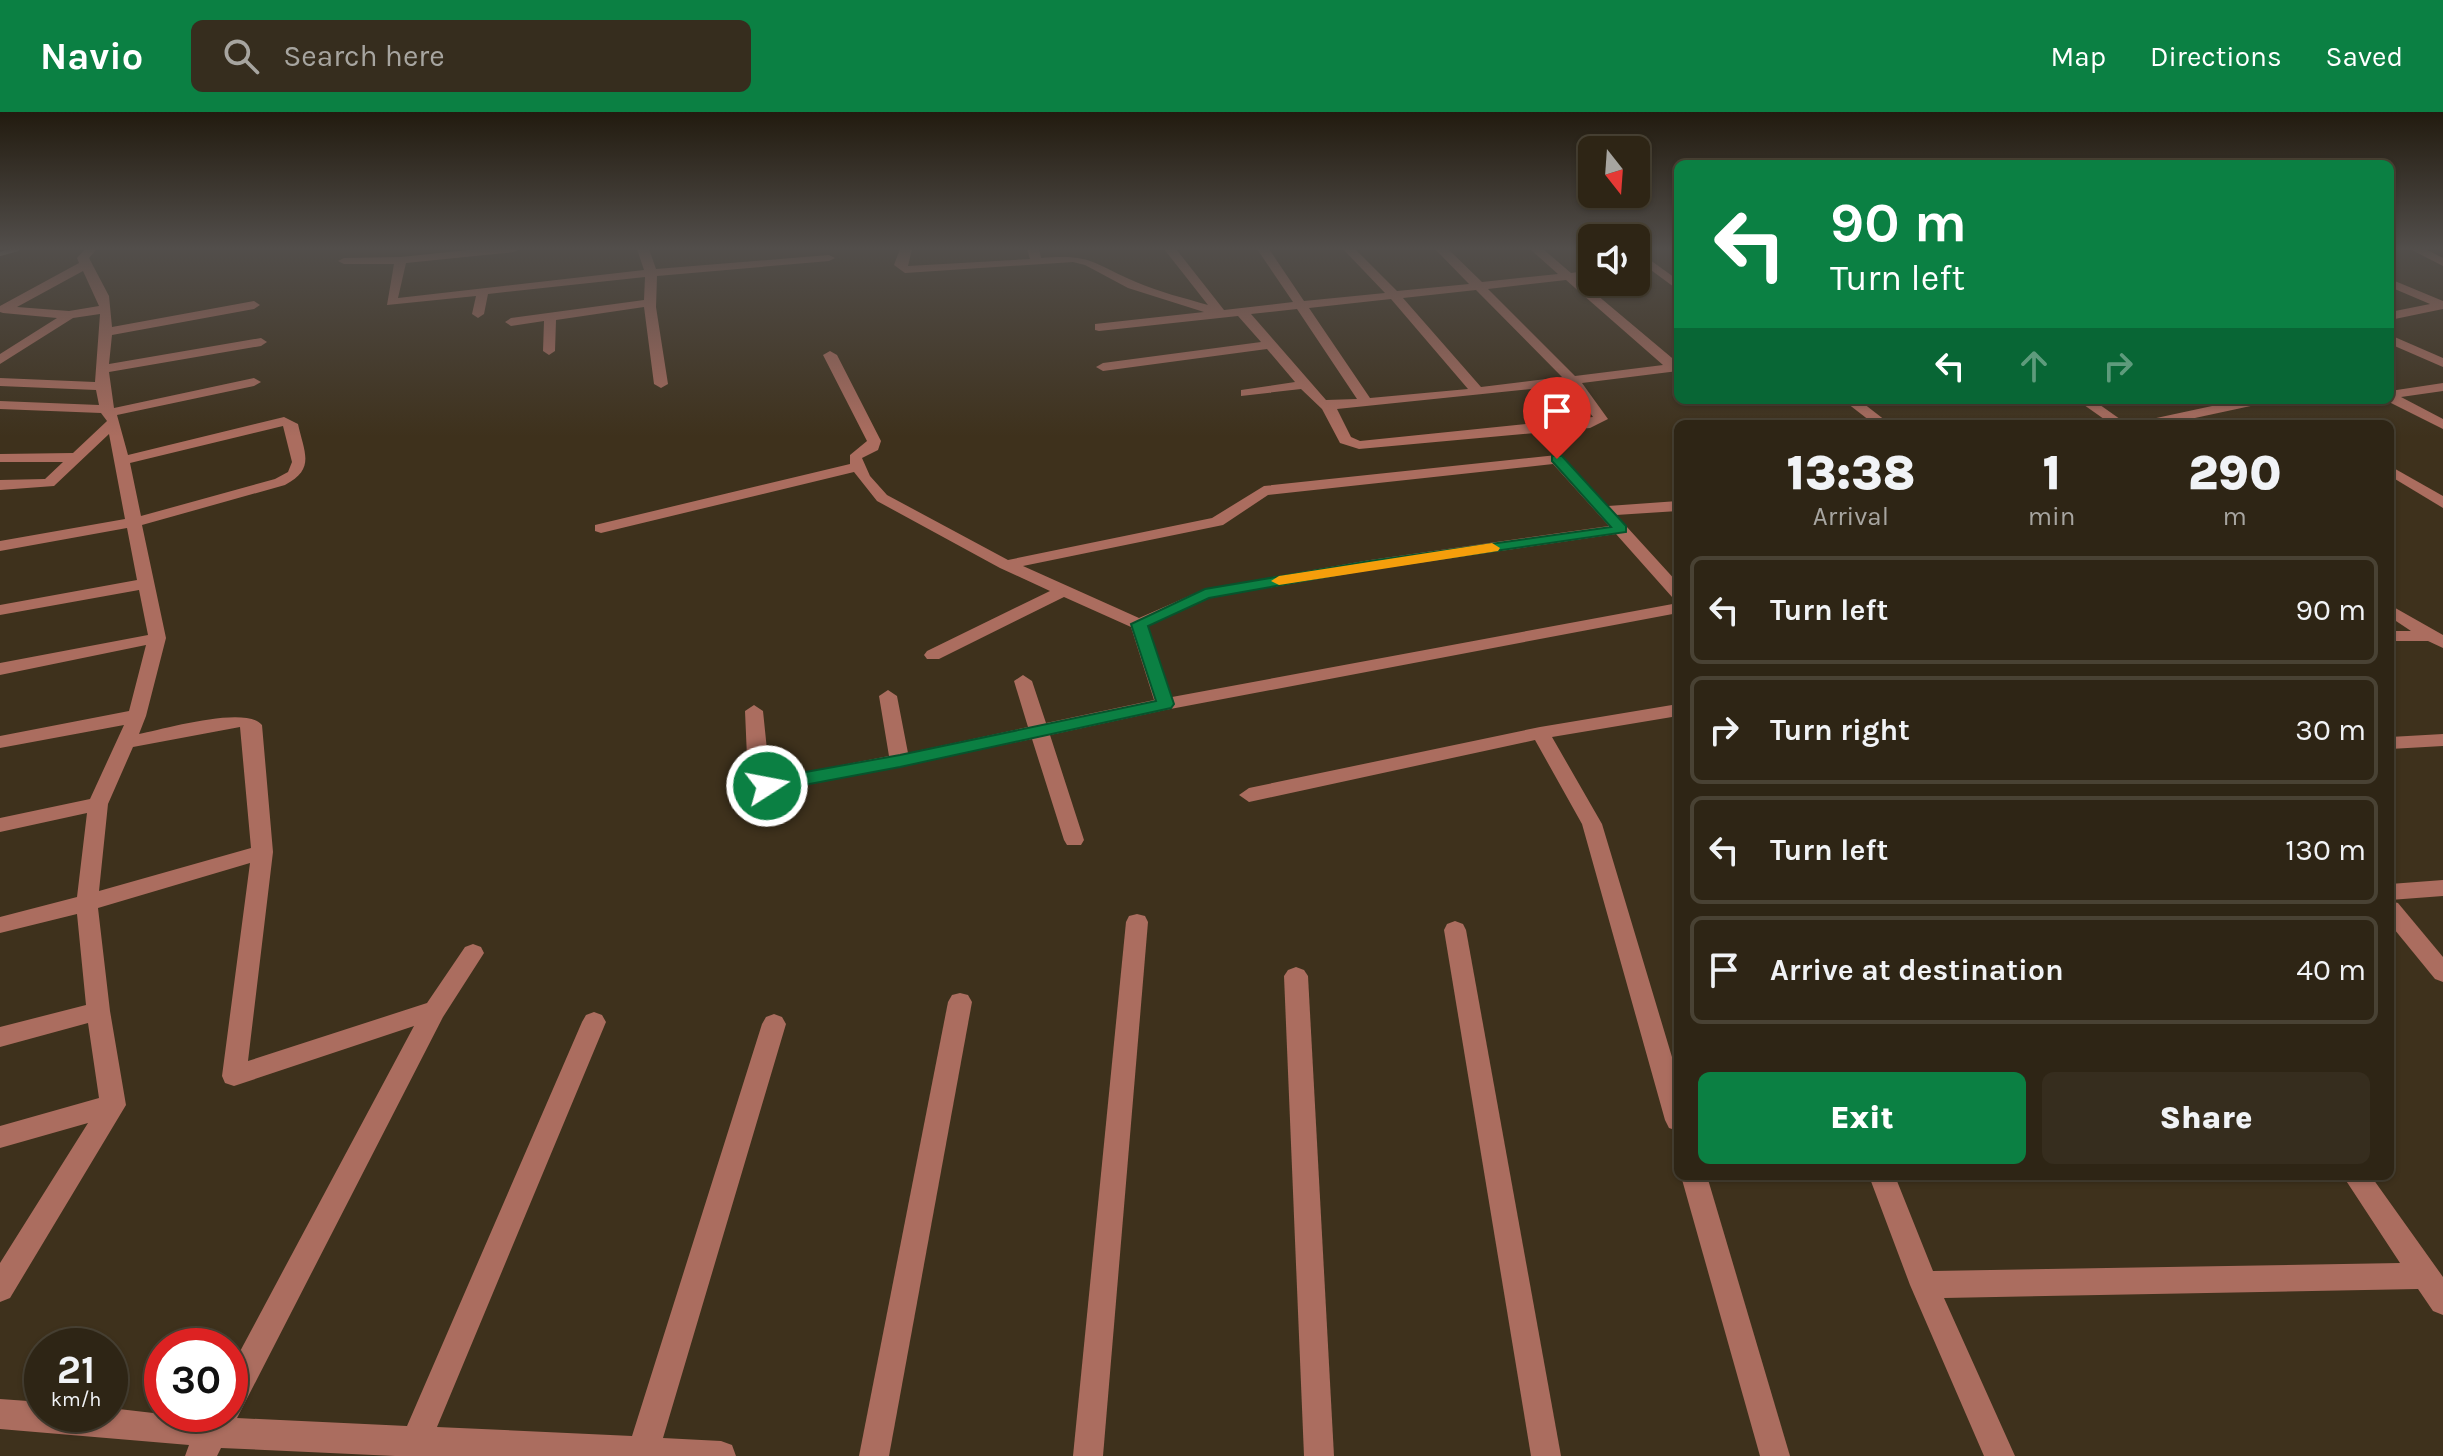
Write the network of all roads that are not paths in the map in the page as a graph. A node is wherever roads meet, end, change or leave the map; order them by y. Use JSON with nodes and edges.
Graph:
{"nodes":[{"id":1,"x":1241,"y":311,"type":"edge"},
{"id":2,"x":25,"y":312,"type":"edge"},
{"id":3,"x":89,"y":312,"type":"edge"},
{"id":4,"x":106,"y":312,"type":"edge"},
{"id":5,"x":217,"y":312,"type":"edge"},
{"id":6,"x":588,"y":312,"type":"edge"},
{"id":7,"x":651,"y":312,"type":"edge"},
{"id":8,"x":1214,"y":312,"type":"edge"},
{"id":9,"x":1236,"y":312,"type":"edge"},
{"id":10,"x":1305,"y":312,"type":"edge"},
{"id":11,"x":1408,"y":312,"type":"edge"},
{"id":12,"x":1504,"y":312,"type":"edge"},
{"id":13,"x":1611,"y":312,"type":"edge"},
{"id":14,"x":1221,"y":314,"type":"junction"},
{"id":15,"x":69,"y":315,"type":"junction"},
{"id":16,"x":550,"y":317,"type":"junction"},
{"id":17,"x":511,"y":322,"type":"dead end"},
{"id":18,"x":1099,"y":327,"type":"dead end"},
{"id":19,"x":105,"y":332,"type":"junction"},
{"id":20,"x":2394,"y":341,"type":"edge"},
{"id":21,"x":261,"y":342,"type":"dead end"},
{"id":22,"x":1271,"y":345,"type":"junction"},
{"id":23,"x":549,"y":351,"type":"dead end"},
{"id":24,"x":830,"y":355,"type":"dead end"},
{"id":25,"x":0,"y":360,"type":"edge"},
{"id":26,"x":2443,"y":363,"type":"edge"},
{"id":27,"x":1674,"y":365,"type":"edge"},
{"id":28,"x":1103,"y":367,"type":"dead end"},
{"id":29,"x":1674,"y":367,"type":"edge"},
{"id":30,"x":102,"y":378,"type":"junction"},
{"id":31,"x":1572,"y":380,"type":"junction"},
{"id":32,"x":0,"y":382,"type":"edge"},
{"id":33,"x":254,"y":382,"type":"dead end"},
{"id":34,"x":661,"y":384,"type":"dead end"},
{"id":35,"x":1306,"y":384,"type":"junction"},
{"id":36,"x":2443,"y":387,"type":"edge"},
{"id":37,"x":1478,"y":392,"type":"junction"},
{"id":38,"x":1246,"y":393,"type":"dead end"},
{"id":39,"x":2394,"y":395,"type":"edge"},
{"id":40,"x":2394,"y":398,"type":"edge"},
{"id":41,"x":1367,"y":404,"type":"junction"},
{"id":42,"x":1856,"y":404,"type":"edge"},
{"id":43,"x":2090,"y":404,"type":"edge"},
{"id":44,"x":2241,"y":404,"type":"edge"},
{"id":45,"x":0,"y":405,"type":"edge"},
{"id":46,"x":1328,"y":406,"type":"junction"},
{"id":47,"x":108,"y":415,"type":"junction"},
{"id":48,"x":1878,"y":420,"type":"edge"},
{"id":49,"x":2114,"y":420,"type":"edge"},
{"id":50,"x":2166,"y":420,"type":"edge"},
{"id":51,"x":2443,"y":425,"type":"edge"},
{"id":52,"x":77,"y":457,"type":"junction"},
{"id":53,"x":0,"y":458,"type":"edge"},
{"id":54,"x":121,"y":461,"type":"junction"},
{"id":55,"x":857,"y":467,"type":"junction"},
{"id":56,"x":2394,"y":472,"type":"edge"},
{"id":57,"x":0,"y":485,"type":"edge"},
{"id":58,"x":2443,"y":503,"type":"edge"},
{"id":59,"x":1674,"y":506,"type":"edge"},
{"id":60,"x":1605,"y":511,"type":"junction"},
{"id":61,"x":136,"y":522,"type":"junction"},
{"id":62,"x":601,"y":528,"type":"dead end"},
{"id":63,"x":1621,"y":529,"type":"junction"},
{"id":64,"x":0,"y":546,"type":"edge"},
{"id":65,"x":1006,"y":565,"type":"junction"},
{"id":66,"x":1672,"y":578,"type":"edge"},
{"id":67,"x":145,"y":584,"type":"junction"},
{"id":68,"x":1063,"y":591,"type":"junction"},
{"id":69,"x":1674,"y":609,"type":"edge"},
{"id":70,"x":0,"y":610,"type":"edge"},
{"id":71,"x":2394,"y":613,"type":"edge"},
{"id":72,"x":1139,"y":624,"type":"junction"},
{"id":73,"x":2394,"y":636,"type":"edge"},
{"id":74,"x":157,"y":638,"type":"junction"},
{"id":75,"x":2435,"y":640,"type":"edge"},
{"id":76,"x":933,"y":655,"type":"dead end"},
{"id":77,"x":0,"y":669,"type":"edge"},
{"id":78,"x":1023,"y":681,"type":"dead end"},
{"id":79,"x":888,"y":696,"type":"dead end"},
{"id":80,"x":1165,"y":704,"type":"junction"},
{"id":81,"x":754,"y":711,"type":"dead end"},
{"id":82,"x":1674,"y":711,"type":"edge"},
{"id":83,"x":137,"y":716,"type":"junction"},
{"id":84,"x":1039,"y":731,"type":"junction"},
{"id":85,"x":1540,"y":733,"type":"junction"},
{"id":86,"x":2443,"y":740,"type":"edge"},
{"id":87,"x":0,"y":742,"type":"edge"},
{"id":88,"x":128,"y":742,"type":"junction"},
{"id":89,"x":2394,"y":743,"type":"edge"},
{"id":90,"x":900,"y":761,"type":"junction"},
{"id":91,"x":1249,"y":795,"type":"dead end"},
{"id":92,"x":98,"y":804,"type":"junction"},
{"id":93,"x":0,"y":825,"type":"edge"},
{"id":94,"x":1074,"y":840,"type":"dead end"},
{"id":95,"x":262,"y":852,"type":"junction"},
{"id":96,"x":2443,"y":888,"type":"edge"},
{"id":97,"x":2394,"y":892,"type":"edge"},
{"id":98,"x":87,"y":903,"type":"junction"},
{"id":99,"x":2394,"y":914,"type":"edge"},
{"id":100,"x":1137,"y":922,"type":"dead end"},
{"id":101,"x":0,"y":925,"type":"edge"},
{"id":102,"x":1455,"y":930,"type":"dead end"},
{"id":103,"x":473,"y":953,"type":"dead end"},
{"id":104,"x":2443,"y":973,"type":"edge"},
{"id":105,"x":1296,"y":976,"type":"dead end"},
{"id":106,"x":960,"y":1002,"type":"dead end"},
{"id":107,"x":435,"y":1010,"type":"junction"},
{"id":108,"x":98,"y":1011,"type":"junction"},
{"id":109,"x":594,"y":1022,"type":"dead end"},
{"id":110,"x":774,"y":1024,"type":"dead end"},
{"id":111,"x":0,"y":1037,"type":"edge"},
{"id":112,"x":113,"y":1105,"type":"junction"},
{"id":113,"x":1674,"y":1106,"type":"edge"},
{"id":114,"x":0,"y":1137,"type":"edge"},
{"id":115,"x":1695,"y":1180,"type":"edge"},
{"id":116,"x":1884,"y":1180,"type":"edge"},
{"id":117,"x":2359,"y":1180,"type":"edge"},
{"id":118,"x":2425,"y":1276,"type":"junction"},
{"id":119,"x":1924,"y":1285,"type":"junction"},
{"id":120,"x":0,"y":1288,"type":"edge"},
{"id":121,"x":2443,"y":1301,"type":"edge"},
{"id":122,"x":248,"y":1366,"type":"edge"},
{"id":123,"x":0,"y":1414,"type":"edge"},
{"id":124,"x":212,"y":1434,"type":"edge"},
{"id":125,"x":414,"y":1448,"type":"edge"},
{"id":126,"x":643,"y":1452,"type":"junction"},
{"id":127,"x":721,"y":1456,"type":"edge"},
{"id":128,"x":874,"y":1456,"type":"edge"},
{"id":129,"x":1088,"y":1456,"type":"edge"},
{"id":130,"x":1319,"y":1456,"type":"edge"},
{"id":131,"x":1546,"y":1456,"type":"edge"},
{"id":132,"x":1775,"y":1456,"type":"edge"},
{"id":133,"x":2000,"y":1456,"type":"edge"}],
"edges":[{"from":1,"to":22,"type":"street"},
{"from":2,"to":15,"type":"street"},
{"from":3,"to":15,"type":"street"},
{"from":4,"to":19,"type":"street"},
{"from":5,"to":19,"type":"street"},
{"from":6,"to":16,"type":"street"},
{"from":7,"to":34,"type":"street"},
{"from":8,"to":14,"type":"street"},
{"from":9,"to":14,"type":"street"},
{"from":10,"to":41,"type":"street"},
{"from":11,"to":37,"type":"street"},
{"from":12,"to":31,"type":"street"},
{"from":13,"to":27,"type":"street"},
{"from":14,"to":18,"type":"street"},
{"from":15,"to":25,"type":"street"},
{"from":16,"to":17,"type":"street"},
{"from":16,"to":23,"type":"street"},
{"from":19,"to":30,"type":"street"},
{"from":20,"to":26,"type":"street"},
{"from":21,"to":30,"type":"street"},
{"from":22,"to":28,"type":"street"},
{"from":22,"to":35,"type":"street"},
{"from":24,"to":55,"type":"street"},
{"from":29,"to":31,"type":"street"},
{"from":30,"to":32,"type":"street"},
{"from":30,"to":47,"type":"street"},
{"from":31,"to":37,"type":"street"},
{"from":31,"to":46,"type":"street"},
{"from":33,"to":47,"type":"street"},
{"from":35,"to":38,"type":"street"},
{"from":35,"to":46,"type":"street"},
{"from":36,"to":39,"type":"street"},
{"from":37,"to":41,"type":"street"},
{"from":40,"to":51,"type":"street"},
{"from":41,"to":46,"type":"street"},
{"from":42,"to":48,"type":"street"},
{"from":43,"to":49,"type":"street"},
{"from":44,"to":50,"type":"street"},
{"from":45,"to":47,"type":"street"},
{"from":47,"to":52,"type":"street"},
{"from":47,"to":54,"type":"street"},
{"from":52,"to":53,"type":"street"},
{"from":52,"to":57,"type":"street"},
{"from":54,"to":61,"type":"street"},
{"from":54,"to":61,"type":"street"},
{"from":55,"to":62,"type":"street"},
{"from":55,"to":65,"type":"street"},
{"from":56,"to":58,"type":"street"},
{"from":59,"to":60,"type":"street"},
{"from":60,"to":63,"type":"street"},
{"from":60,"to":65,"type":"street"},
{"from":61,"to":64,"type":"street"},
{"from":61,"to":67,"type":"street"},
{"from":63,"to":66,"type":"street"},
{"from":63,"to":72,"type":"street"},
{"from":65,"to":68,"type":"street"},
{"from":67,"to":70,"type":"street"},
{"from":67,"to":74,"type":"street"},
{"from":68,"to":72,"type":"street"},
{"from":68,"to":76,"type":"street"},
{"from":69,"to":80,"type":"street"},
{"from":71,"to":75,"type":"street"},
{"from":72,"to":80,"type":"street"},
{"from":73,"to":75,"type":"street"},
{"from":74,"to":77,"type":"street"},
{"from":74,"to":83,"type":"street"},
{"from":78,"to":84,"type":"street"},
{"from":79,"to":90,"type":"street"},
{"from":80,"to":84,"type":"street"},
{"from":81,"to":90,"type":"street"},
{"from":82,"to":85,"type":"street"},
{"from":83,"to":87,"type":"street"},
{"from":83,"to":88,"type":"street"},
{"from":84,"to":90,"type":"street"},
{"from":84,"to":94,"type":"street"},
{"from":85,"to":91,"type":"street"},
{"from":85,"to":113,"type":"street"},
{"from":86,"to":89,"type":"street"},
{"from":88,"to":92,"type":"street"},
{"from":88,"to":95,"type":"street"},
{"from":92,"to":93,"type":"street"},
{"from":92,"to":98,"type":"street"},
{"from":95,"to":98,"type":"street"},
{"from":95,"to":107,"type":"street"},
{"from":96,"to":97,"type":"street"},
{"from":98,"to":101,"type":"street"},
{"from":98,"to":108,"type":"street"},
{"from":99,"to":104,"type":"street"},
{"from":100,"to":129,"type":"street"},
{"from":102,"to":131,"type":"street"},
{"from":103,"to":107,"type":"street"},
{"from":105,"to":130,"type":"street"},
{"from":106,"to":128,"type":"street"},
{"from":107,"to":122,"type":"street"},
{"from":108,"to":111,"type":"street"},
{"from":108,"to":112,"type":"street"},
{"from":109,"to":125,"type":"street"},
{"from":110,"to":126,"type":"street"},
{"from":112,"to":114,"type":"street"},
{"from":112,"to":120,"type":"street"},
{"from":115,"to":132,"type":"street"},
{"from":116,"to":119,"type":"street"},
{"from":117,"to":118,"type":"street"},
{"from":118,"to":119,"type":"street"},
{"from":118,"to":121,"type":"street"},
{"from":119,"to":133,"type":"street"},
{"from":123,"to":124,"type":"street"},
{"from":124,"to":125,"type":"street"},
{"from":125,"to":126,"type":"street"},
{"from":126,"to":127,"type":"street"}]}
